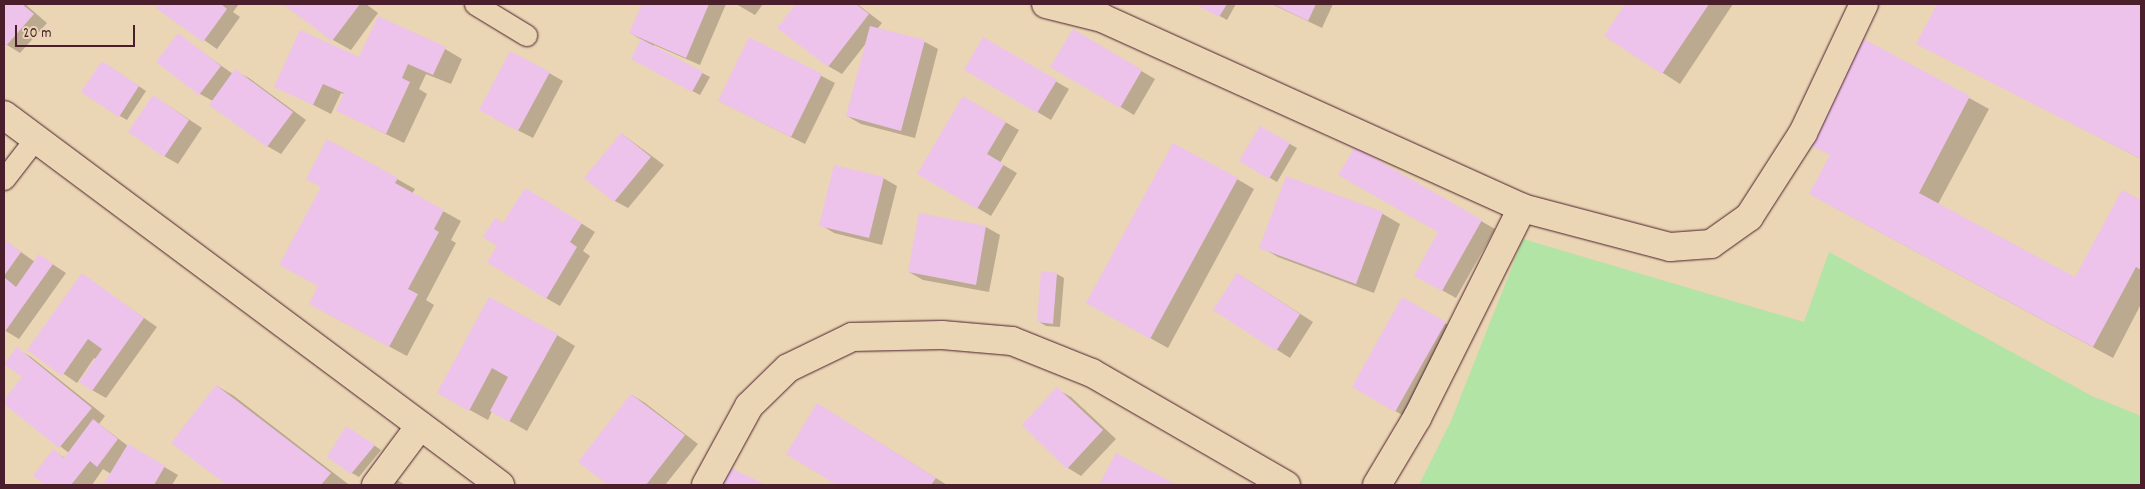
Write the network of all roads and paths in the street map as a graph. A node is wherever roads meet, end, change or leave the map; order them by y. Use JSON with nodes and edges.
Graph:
{"nodes":[{"id":1,"x":474,"y":4,"type":"edge"},
{"id":2,"x":1046,"y":4,"type":"edge"},
{"id":3,"x":1864,"y":4,"type":"edge"},
{"id":4,"x":1106,"y":11,"type":"edge"},
{"id":5,"x":526,"y":35,"type":"dead end"},
{"id":6,"x":4,"y":115,"type":"edge"},
{"id":7,"x":35,"y":139,"type":"junction"},
{"id":8,"x":4,"y":179,"type":"edge"},
{"id":9,"x":1522,"y":208,"type":"junction"},
{"id":10,"x":420,"y":426,"type":"junction"},
{"id":11,"x":376,"y":485,"type":"edge"},
{"id":12,"x":500,"y":485,"type":"edge"},
{"id":13,"x":706,"y":485,"type":"edge"},
{"id":14,"x":1286,"y":485,"type":"edge"},
{"id":15,"x":1377,"y":485,"type":"edge"}],
"edges":[{"from":1,"to":5,"type":"lane"},
{"from":2,"to":4,"type":"street"},
{"from":3,"to":9,"type":"street"},
{"from":4,"to":9,"type":"street"},
{"from":6,"to":7,"type":"street"},
{"from":7,"to":8,"type":"lane"},
{"from":7,"to":10,"type":"street"},
{"from":9,"to":15,"type":"street"},
{"from":10,"to":11,"type":"street"},
{"from":10,"to":12,"type":"street"},
{"from":13,"to":14,"type":"street"}]}
